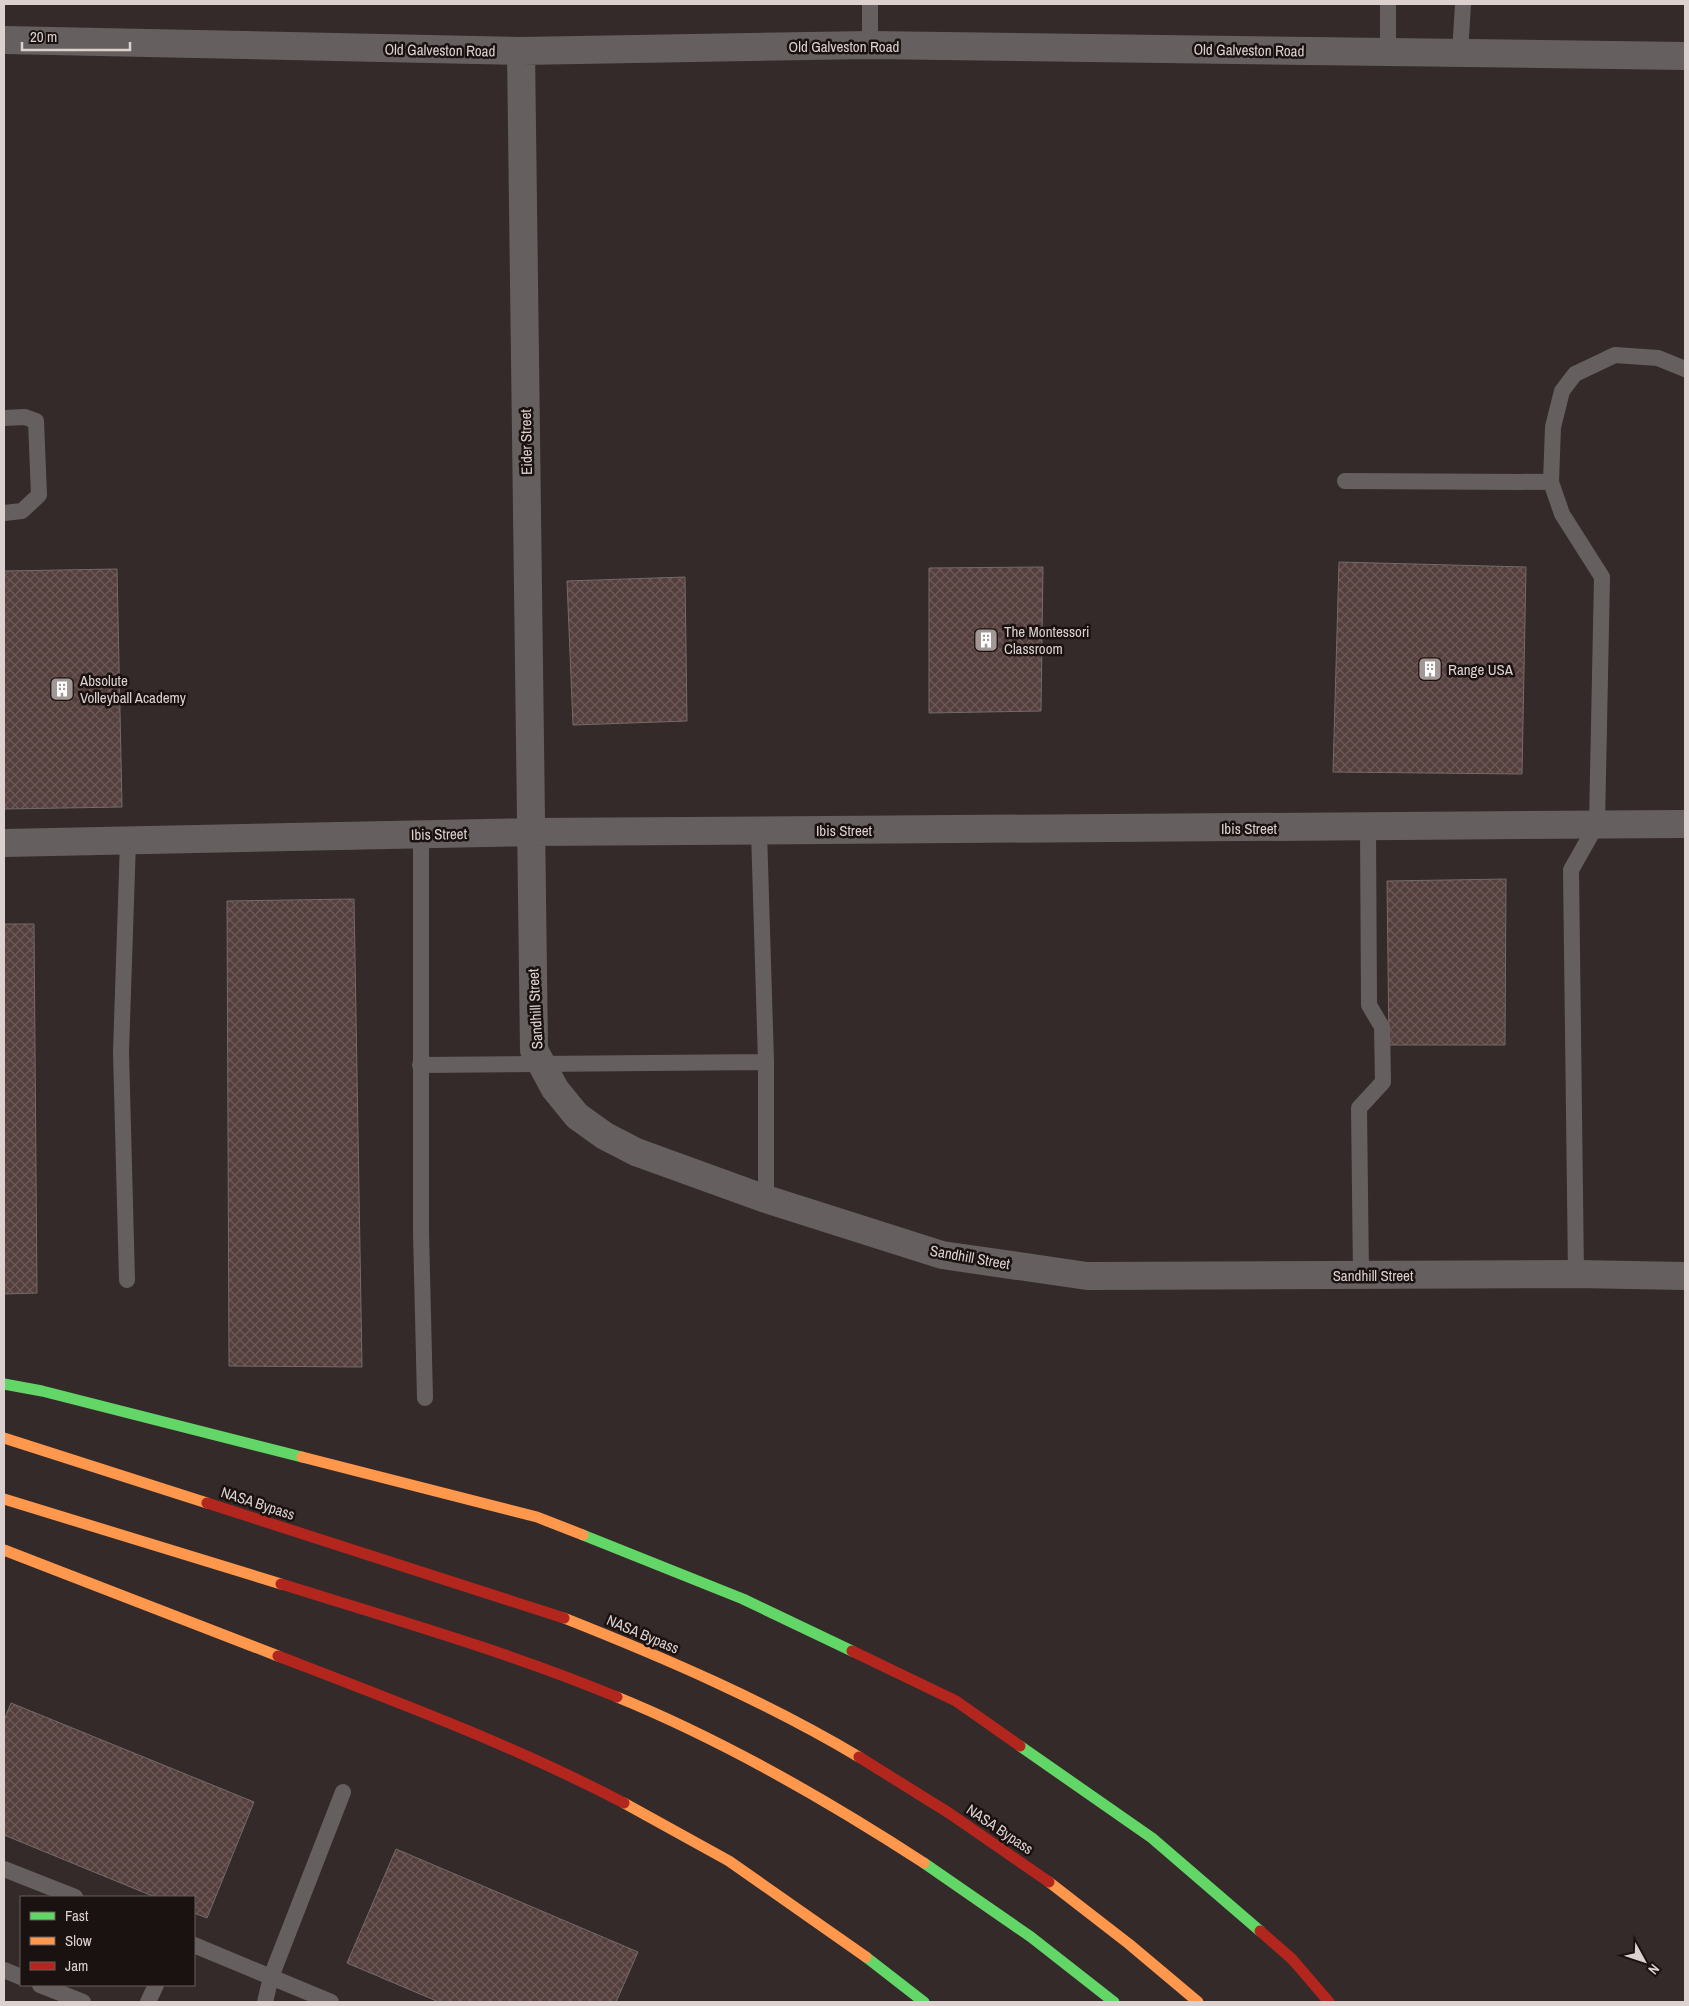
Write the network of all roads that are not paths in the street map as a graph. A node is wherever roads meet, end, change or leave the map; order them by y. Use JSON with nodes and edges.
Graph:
{"nodes":[{"id":1,"x":870,"y":4,"type":"edge"},
{"id":2,"x":1388,"y":4,"type":"edge"},
{"id":3,"x":1463,"y":4,"type":"edge"},
{"id":4,"x":4,"y":40,"type":"edge"},
{"id":5,"x":870,"y":46,"type":"junction"},
{"id":6,"x":522,"y":51,"type":"junction"},
{"id":7,"x":1388,"y":52,"type":"junction"},
{"id":8,"x":1460,"y":53,"type":"junction"},
{"id":9,"x":1685,"y":56,"type":"edge"},
{"id":10,"x":1685,"y":369,"type":"edge"},
{"id":11,"x":4,"y":418,"type":"edge"},
{"id":12,"x":1345,"y":481,"type":"dead end"},
{"id":13,"x":1551,"y":482,"type":"junction"},
{"id":14,"x":4,"y":513,"type":"edge"},
{"id":15,"x":1597,"y":824,"type":"junction"},
{"id":16,"x":1685,"y":824,"type":"edge"},
{"id":17,"x":1368,"y":827,"type":"junction"},
{"id":18,"x":759,"y":831,"type":"junction"},
{"id":19,"x":531,"y":832,"type":"junction"},
{"id":20,"x":421,"y":835,"type":"junction"},
{"id":21,"x":128,"y":841,"type":"junction"},
{"id":22,"x":4,"y":843,"type":"edge"},
{"id":23,"x":766,"y":1062,"type":"junction"},
{"id":24,"x":542,"y":1064,"type":"junction"},
{"id":25,"x":420,"y":1066,"type":"junction"},
{"id":26,"x":766,"y":1199,"type":"junction"},
{"id":27,"x":1576,"y":1274,"type":"junction"},
{"id":28,"x":1361,"y":1275,"type":"junction"},
{"id":29,"x":1685,"y":1276,"type":"edge"},
{"id":30,"x":127,"y":1280,"type":"dead end"},
{"id":31,"x":4,"y":1384,"type":"edge"},
{"id":32,"x":425,"y":1398,"type":"dead end"},
{"id":33,"x":4,"y":1438,"type":"edge"},
{"id":34,"x":4,"y":1499,"type":"edge"},
{"id":35,"x":4,"y":1550,"type":"edge"},
{"id":36,"x":343,"y":1792,"type":"dead end"},
{"id":37,"x":4,"y":1869,"type":"edge"},
{"id":38,"x":72,"y":1896,"type":"edge"},
{"id":39,"x":195,"y":1945,"type":"edge"},
{"id":40,"x":4,"y":1970,"type":"edge"},
{"id":41,"x":20,"y":1977,"type":"edge"},
{"id":42,"x":271,"y":1977,"type":"junction"},
{"id":43,"x":43,"y":1986,"type":"edge"},
{"id":44,"x":156,"y":1986,"type":"edge"},
{"id":45,"x":83,"y":2002,"type":"edge"},
{"id":46,"x":148,"y":2002,"type":"edge"},
{"id":47,"x":265,"y":2002,"type":"edge"},
{"id":48,"x":331,"y":2002,"type":"edge"},
{"id":49,"x":924,"y":2002,"type":"edge"},
{"id":50,"x":1114,"y":2002,"type":"edge"},
{"id":51,"x":1198,"y":2002,"type":"edge"},
{"id":52,"x":1329,"y":2002,"type":"edge"}],
"edges":[{"from":1,"to":5,"type":"lane"},
{"from":2,"to":7,"type":"lane"},
{"from":3,"to":8,"type":"lane"},
{"from":4,"to":6,"type":"street","name":"Old Galveston Road"},
{"from":5,"to":6,"type":"street","name":"Old Galveston Road"},
{"from":5,"to":7,"type":"street","name":"Old Galveston Road"},
{"from":6,"to":19,"type":"street","name":"Eider Street"},
{"from":7,"to":8,"type":"street","name":"Old Galveston Road"},
{"from":8,"to":9,"type":"street","name":"Old Galveston Road"},
{"from":10,"to":13,"type":"lane"},
{"from":11,"to":14,"type":"lane"},
{"from":12,"to":13,"type":"lane"},
{"from":13,"to":15,"type":"lane"},
{"from":15,"to":16,"type":"street","name":"Ibis Street"},
{"from":15,"to":17,"type":"street","name":"Ibis Street"},
{"from":15,"to":27,"type":"lane"},
{"from":17,"to":18,"type":"street","name":"Ibis Street"},
{"from":17,"to":28,"type":"lane"},
{"from":18,"to":19,"type":"street","name":"Ibis Street"},
{"from":18,"to":23,"type":"lane"},
{"from":19,"to":20,"type":"street","name":"Ibis Street"},
{"from":19,"to":24,"type":"street","name":"Sandhill Street"},
{"from":20,"to":21,"type":"street","name":"Ibis Street"},
{"from":20,"to":25,"type":"lane"},
{"from":21,"to":22,"type":"street","name":"Ibis Street"},
{"from":21,"to":30,"type":"lane"},
{"from":23,"to":24,"type":"lane"},
{"from":23,"to":26,"type":"lane"},
{"from":24,"to":25,"type":"lane"},
{"from":24,"to":26,"type":"street","name":"Sandhill Street"},
{"from":25,"to":32,"type":"lane"},
{"from":26,"to":28,"type":"street","name":"Sandhill Street"},
{"from":27,"to":28,"type":"street","name":"Sandhill Street"},
{"from":27,"to":29,"type":"street","name":"Sandhill Street"},
{"from":31,"to":52,"type":"highway"},
{"from":33,"to":51,"type":"highway","name":"NASA Bypass"},
{"from":34,"to":50,"type":"highway"},
{"from":35,"to":49,"type":"highway"},
{"from":36,"to":42,"type":"lane"},
{"from":37,"to":38,"type":"lane"},
{"from":39,"to":42,"type":"lane"},
{"from":40,"to":41,"type":"lane"},
{"from":42,"to":47,"type":"lane"},
{"from":42,"to":48,"type":"lane"},
{"from":43,"to":45,"type":"lane"},
{"from":44,"to":46,"type":"lane"}]}
